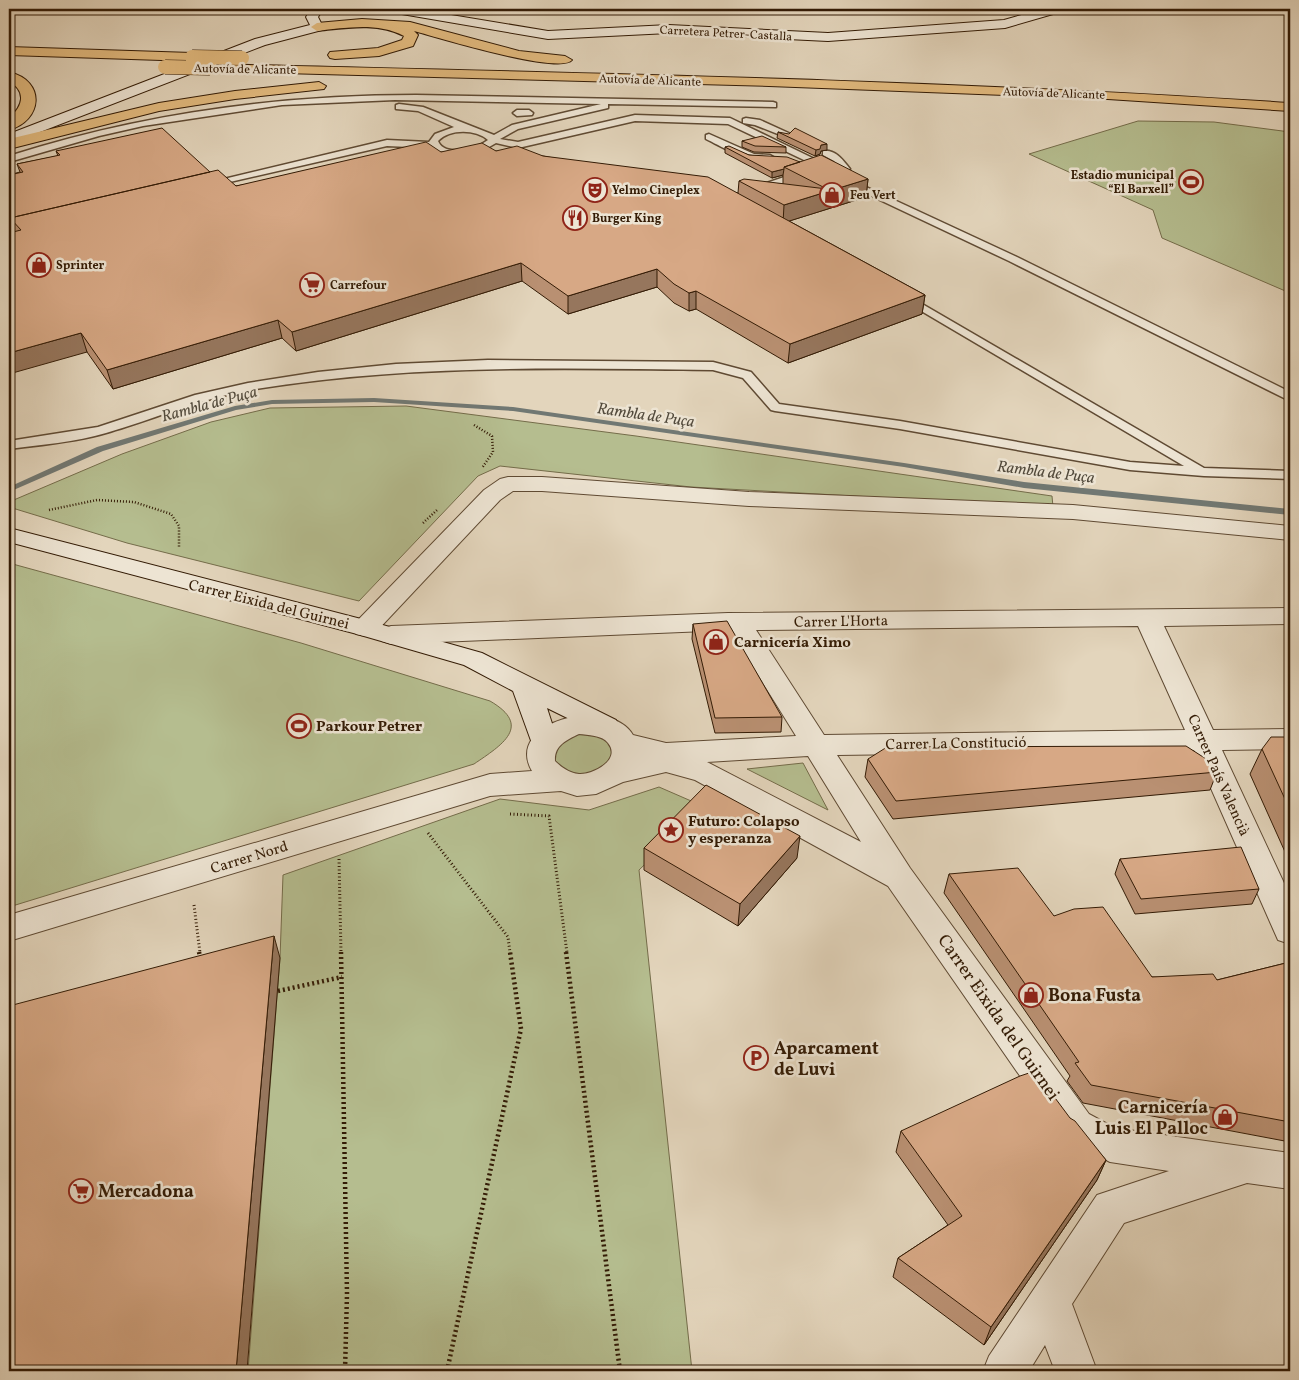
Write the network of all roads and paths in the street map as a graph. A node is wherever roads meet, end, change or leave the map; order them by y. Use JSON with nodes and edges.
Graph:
{"nodes":[{"id":1,"x":141,"y":9,"type":"edge"},
{"id":2,"x":178,"y":9,"type":"edge"},
{"id":3,"x":396,"y":9,"type":"edge"},
{"id":4,"x":1056,"y":9,"type":"edge"},
{"id":5,"x":315,"y":11,"type":"edge"},
{"id":6,"x":375,"y":23,"type":"junction"},
{"id":7,"x":317,"y":27,"type":"junction"},
{"id":8,"x":9,"y":51,"type":"edge"},
{"id":9,"x":323,"y":55,"type":"dead end"},
{"id":10,"x":270,"y":56,"type":"dead end"},
{"id":11,"x":242,"y":58,"type":"junction"},
{"id":12,"x":574,"y":60,"type":"dead end"},
{"id":13,"x":9,"y":62,"type":"edge"},
{"id":14,"x":9,"y":76,"type":"edge"},
{"id":15,"x":654,"y":81,"type":"junction"},
{"id":16,"x":1290,"y":94,"type":"edge"},
{"id":17,"x":459,"y":99,"type":"junction"},
{"id":18,"x":545,"y":101,"type":"junction"},
{"id":19,"x":556,"y":101,"type":"junction"},
{"id":20,"x":621,"y":102,"type":"junction"},
{"id":21,"x":773,"y":106,"type":"dead end"},
{"id":22,"x":1290,"y":107,"type":"edge"},
{"id":23,"x":527,"y":111,"type":"junction"},
{"id":24,"x":517,"y":113,"type":"junction"},
{"id":25,"x":267,"y":115,"type":"dead end"},
{"id":26,"x":559,"y":116,"type":"junction"},
{"id":27,"x":730,"y":121,"type":"junction"},
{"id":28,"x":9,"y":125,"type":"edge"},
{"id":29,"x":470,"y":130,"type":"junction"},
{"id":30,"x":788,"y":135,"type":"edge"},
{"id":31,"x":709,"y":137,"type":"dead end"},
{"id":32,"x":9,"y":139,"type":"edge"},
{"id":33,"x":493,"y":139,"type":"junction"},
{"id":34,"x":9,"y":144,"type":"edge"},
{"id":35,"x":433,"y":145,"type":"junction"},
{"id":36,"x":518,"y":145,"type":"junction"},
{"id":37,"x":87,"y":146,"type":"edge"},
{"id":38,"x":739,"y":149,"type":"junction"},
{"id":39,"x":792,"y":150,"type":"junction"},
{"id":40,"x":477,"y":151,"type":"junction"},
{"id":41,"x":497,"y":153,"type":"edge"},
{"id":42,"x":826,"y":153,"type":"edge"},
{"id":43,"x":514,"y":156,"type":"edge"},
{"id":44,"x":9,"y":159,"type":"edge"},
{"id":45,"x":18,"y":167,"type":"edge"},
{"id":46,"x":827,"y":167,"type":"junction"},
{"id":47,"x":812,"y":171,"type":"junction"},
{"id":48,"x":837,"y":176,"type":"junction"},
{"id":49,"x":200,"y":186,"type":"edge"},
{"id":50,"x":742,"y":193,"type":"edge"},
{"id":51,"x":46,"y":223,"type":"edge"},
{"id":52,"x":9,"y":232,"type":"edge"},
{"id":53,"x":898,"y":293,"type":"edge"},
{"id":54,"x":1290,"y":397,"type":"edge"},
{"id":55,"x":474,"y":425,"type":"dead end"},
{"id":56,"x":9,"y":444,"type":"edge"},
{"id":57,"x":1204,"y":472,"type":"junction"},
{"id":58,"x":476,"y":474,"type":"dead end"},
{"id":59,"x":1290,"y":475,"type":"edge"},
{"id":60,"x":443,"y":504,"type":"dead end"},
{"id":61,"x":49,"y":510,"type":"dead end"},
{"id":62,"x":423,"y":523,"type":"dead end"},
{"id":63,"x":1290,"y":533,"type":"edge"},
{"id":64,"x":9,"y":535,"type":"edge"},
{"id":65,"x":179,"y":547,"type":"dead end"},
{"id":66,"x":1290,"y":616,"type":"edge"},
{"id":67,"x":1148,"y":618,"type":"junction"},
{"id":68,"x":739,"y":623,"type":"junction"},
{"id":69,"x":365,"y":628,"type":"junction"},
{"id":70,"x":391,"y":635,"type":"junction"},
{"id":71,"x":525,"y":686,"type":"junction"},
{"id":72,"x":1203,"y":739,"type":"junction"},
{"id":73,"x":1290,"y":739,"type":"edge"},
{"id":74,"x":543,"y":745,"type":"junction"},
{"id":75,"x":816,"y":745,"type":"junction"},
{"id":76,"x":615,"y":748,"type":"junction"},
{"id":77,"x":561,"y":780,"type":"junction"},
{"id":78,"x":490,"y":785,"type":"junction"},
{"id":79,"x":549,"y":816,"type":"dead end"},
{"id":80,"x":426,"y":830,"type":"dead end"},
{"id":81,"x":339,"y":860,"type":"dead end"},
{"id":82,"x":899,"y":877,"type":"junction"},
{"id":83,"x":201,"y":902,"type":"dead end"},
{"id":84,"x":9,"y":928,"type":"edge"},
{"id":85,"x":1290,"y":931,"type":"edge"},
{"id":86,"x":200,"y":963,"type":"edge"},
{"id":87,"x":342,"y":977,"type":"junction"},
{"id":88,"x":278,"y":990,"type":"dead end"},
{"id":89,"x":1248,"y":1165,"type":"junction"},
{"id":90,"x":1290,"y":1172,"type":"edge"},
{"id":91,"x":1050,"y":1301,"type":"junction"},
{"id":92,"x":346,"y":1371,"type":"edge"},
{"id":93,"x":447,"y":1371,"type":"edge"},
{"id":94,"x":620,"y":1371,"type":"edge"},
{"id":95,"x":1004,"y":1371,"type":"edge"},
{"id":96,"x":1076,"y":1371,"type":"edge"}],
"edges":[{"from":1,"to":2,"type":"path"},
{"from":3,"to":4,"type":"street","name":"Carretera Petrer-Castalla"},
{"from":5,"to":7,"type":"street"},
{"from":6,"to":7,"type":"highway"},
{"from":6,"to":9,"type":"highway"},
{"from":6,"to":12,"type":"highway"},
{"from":7,"to":32,"type":"street"},
{"from":8,"to":11,"type":"highway","name":"Autovía de Alicante","bridge":true},
{"from":10,"to":11,"type":"highway"},
{"from":11,"to":16,"type":"highway","name":"Autovía de Alicante"},
{"from":13,"to":15,"type":"highway","name":"Autovía de Alicante","bridge":true},
{"from":14,"to":28,"type":"highway"},
{"from":15,"to":22,"type":"highway","name":"Autovía de Alicante"},
{"from":15,"to":34,"type":"highway"},
{"from":17,"to":18,"type":"lane"},
{"from":17,"to":24,"type":"lane"},
{"from":17,"to":44,"type":"lane"},
{"from":18,"to":19,"type":"lane"},
{"from":18,"to":23,"type":"lane"},
{"from":19,"to":20,"type":"lane"},
{"from":19,"to":26,"type":"lane"},
{"from":20,"to":21,"type":"lane"},
{"from":20,"to":26,"type":"lane"},
{"from":23,"to":24,"type":"lane"},
{"from":23,"to":26,"type":"lane"},
{"from":24,"to":29,"type":"lane"},
{"from":25,"to":29,"type":"lane"},
{"from":26,"to":33,"type":"lane"},
{"from":27,"to":30,"type":"lane"},
{"from":27,"to":36,"type":"lane"},
{"from":27,"to":39,"type":"lane"},
{"from":29,"to":33,"type":"lane"},
{"from":29,"to":35,"type":"lane"},
{"from":31,"to":38,"type":"lane"},
{"from":33,"to":36,"type":"lane"},
{"from":33,"to":40,"type":"lane"},
{"from":35,"to":40,"type":"lane"},
{"from":35,"to":49,"type":"lane"},
{"from":36,"to":43,"type":"lane"},
{"from":37,"to":45,"type":"lane"},
{"from":38,"to":39,"type":"lane"},
{"from":38,"to":47,"type":"lane"},
{"from":39,"to":46,"type":"lane"},
{"from":40,"to":41,"type":"lane"},
{"from":42,"to":48,"type":"lane"},
{"from":46,"to":47,"type":"lane"},
{"from":46,"to":48,"type":"lane"},
{"from":47,"to":50,"type":"lane"},
{"from":48,"to":54,"type":"lane"},
{"from":51,"to":52,"type":"lane"},
{"from":53,"to":57,"type":"lane"},
{"from":55,"to":58,"type":"path"},
{"from":56,"to":57,"type":"lane"},
{"from":57,"to":59,"type":"lane"},
{"from":60,"to":62,"type":"path"},
{"from":61,"to":65,"type":"path"},
{"from":63,"to":69,"type":"street"},
{"from":64,"to":69,"type":"street","name":"Carrer Eixida del Guirnei"},
{"from":66,"to":67,"type":"street","name":"Carrer L'Horta"},
{"from":67,"to":68,"type":"street","name":"Carrer L'Horta"},
{"from":67,"to":72,"type":"street","name":"Carrer País Valencià"},
{"from":68,"to":70,"type":"street","name":"Carrer L'Horta"},
{"from":68,"to":75,"type":"street","name":"Carrer Eixida del Guirnei"},
{"from":69,"to":70,"type":"street","name":"Carrer Eixida del Guirnei"},
{"from":70,"to":71,"type":"street","name":"Carrer Eixida del Guirnei"},
{"from":71,"to":74,"type":"street"},
{"from":71,"to":76,"type":"street","name":"Carrer Eixida del Guirnei"},
{"from":72,"to":73,"type":"street","name":"Carrer La Constitució"},
{"from":72,"to":75,"type":"street","name":"Carrer La Constitució"},
{"from":72,"to":85,"type":"street","name":"Carrer País Valencià"},
{"from":74,"to":76,"type":"street","name":"Carrer Nord"},
{"from":74,"to":77,"type":"street"},
{"from":74,"to":78,"type":"street","name":"Carrer Nord"},
{"from":75,"to":76,"type":"street","name":"Carrer La Constitució"},
{"from":75,"to":82,"type":"street","name":"Carrer Eixida del Guirnei"},
{"from":76,"to":77,"type":"street","name":"Carrer Nord"},
{"from":76,"to":82,"type":"street","name":"Carrer Eixida del Guirnei"},
{"from":77,"to":78,"type":"street","name":"Carrer Nord"},
{"from":78,"to":84,"type":"street","name":"Carrer Nord"},
{"from":79,"to":94,"type":"path"},
{"from":80,"to":93,"type":"path"},
{"from":81,"to":87,"type":"path"},
{"from":82,"to":89,"type":"street","name":"Carrer Eixida del Guirnei"},
{"from":83,"to":86,"type":"path"},
{"from":87,"to":88,"type":"path"},
{"from":87,"to":92,"type":"path"},
{"from":89,"to":90,"type":"street"},
{"from":89,"to":91,"type":"street"},
{"from":91,"to":95,"type":"street"},
{"from":91,"to":96,"type":"street"}]}
